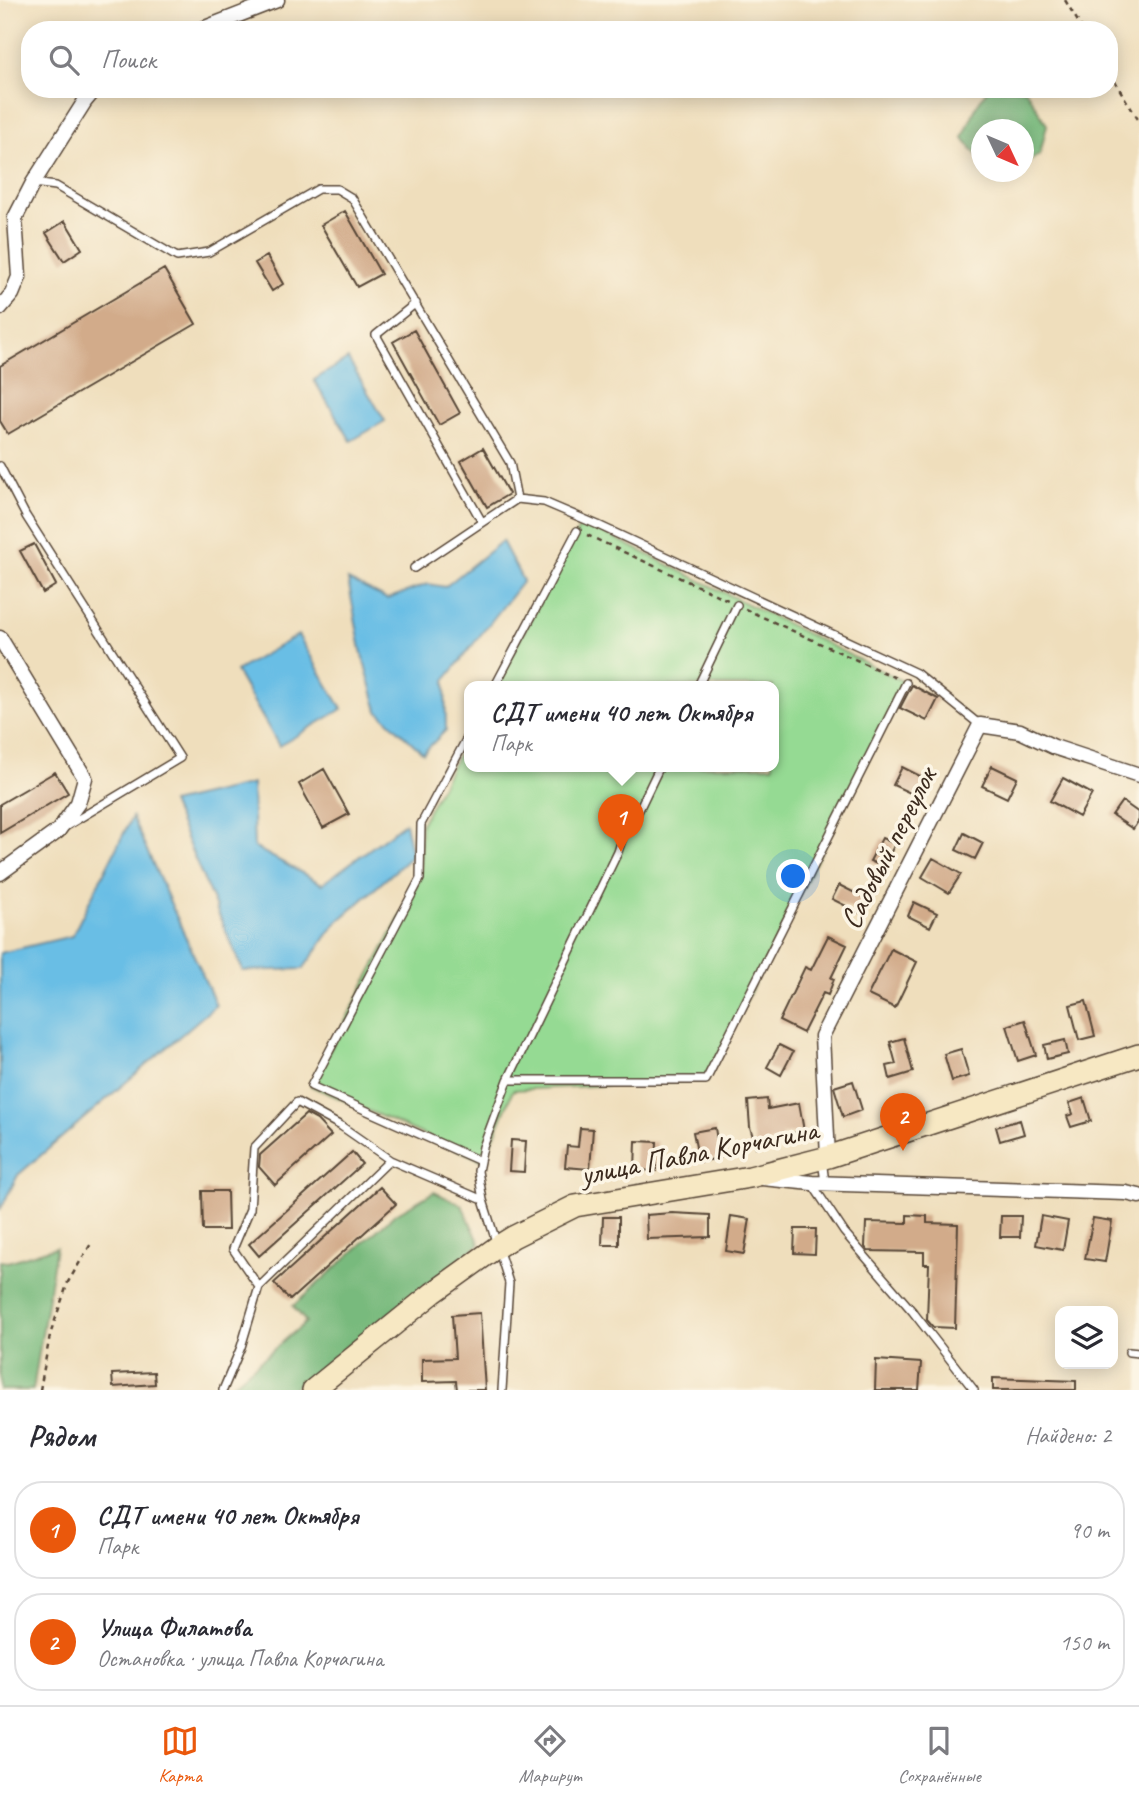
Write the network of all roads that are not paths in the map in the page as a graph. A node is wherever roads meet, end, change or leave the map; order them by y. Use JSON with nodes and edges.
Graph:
{"nodes":[{"id":1,"x":277,"y":0,"type":"edge"},
{"id":2,"x":223,"y":21,"type":"edge"},
{"id":3,"x":88,"y":98,"type":"edge"},
{"id":4,"x":33,"y":183,"type":"junction"},
{"id":5,"x":416,"y":303,"type":"junction"},
{"id":6,"x":0,"y":308,"type":"edge"},
{"id":7,"x":0,"y":466,"type":"edge"},
{"id":8,"x":517,"y":499,"type":"junction"},
{"id":9,"x":482,"y":522,"type":"junction"},
{"id":10,"x":577,"y":531,"type":"dead end"},
{"id":11,"x":414,"y":568,"type":"dead end"},
{"id":12,"x":737,"y":605,"type":"dead end"},
{"id":13,"x":0,"y":638,"type":"edge"},
{"id":14,"x":498,"y":681,"type":"edge"},
{"id":15,"x":700,"y":681,"type":"edge"},
{"id":16,"x":906,"y":683,"type":"dead end"},
{"id":17,"x":981,"y":725,"type":"junction"},
{"id":18,"x":464,"y":743,"type":"edge"},
{"id":19,"x":657,"y":772,"type":"edge"},
{"id":20,"x":1139,"y":775,"type":"edge"},
{"id":21,"x":58,"y":831,"type":"junction"},
{"id":22,"x":0,"y":873,"type":"edge"},
{"id":23,"x":1139,"y":1055,"type":"edge"},
{"id":24,"x":508,"y":1080,"type":"junction"},
{"id":25,"x":825,"y":1158,"type":"junction"},
{"id":26,"x":390,"y":1160,"type":"junction"},
{"id":27,"x":480,"y":1161,"type":"junction"},
{"id":28,"x":750,"y":1177,"type":"junction"},
{"id":29,"x":818,"y":1183,"type":"junction"},
{"id":30,"x":1139,"y":1196,"type":"edge"},
{"id":31,"x":484,"y":1200,"type":"junction"},
{"id":32,"x":498,"y":1247,"type":"junction"},
{"id":33,"x":259,"y":1287,"type":"junction"},
{"id":34,"x":1129,"y":1352,"type":"dead end"},
{"id":35,"x":1139,"y":1353,"type":"edge"},
{"id":36,"x":223,"y":1390,"type":"edge"},
{"id":37,"x":313,"y":1390,"type":"edge"},
{"id":38,"x":502,"y":1390,"type":"edge"},
{"id":39,"x":974,"y":1390,"type":"edge"}],
"edges":[{"from":1,"to":2,"type":"street"},
{"from":3,"to":4,"type":"street"},
{"from":4,"to":5,"type":"lane"},
{"from":4,"to":6,"type":"street"},
{"from":5,"to":8,"type":"lane"},
{"from":5,"to":9,"type":"lane"},
{"from":7,"to":21,"type":"lane"},
{"from":8,"to":9,"type":"lane"},
{"from":8,"to":17,"type":"lane"},
{"from":9,"to":11,"type":"lane"},
{"from":10,"to":14,"type":"lane"},
{"from":12,"to":15,"type":"lane"},
{"from":13,"to":21,"type":"street"},
{"from":16,"to":24,"type":"lane"},
{"from":17,"to":20,"type":"street"},
{"from":17,"to":25,"type":"street","name":"Садовый переулок"},
{"from":18,"to":27,"type":"lane"},
{"from":19,"to":24,"type":"lane"},
{"from":21,"to":22,"type":"street"},
{"from":23,"to":25,"type":"main road","name":"улица Павла Корчагина"},
{"from":24,"to":27,"type":"lane"},
{"from":25,"to":28,"type":"main road","name":"улица Павла Корчагина"},
{"from":25,"to":29,"type":"lane"},
{"from":26,"to":31,"type":"lane"},
{"from":26,"to":33,"type":"lane"},
{"from":26,"to":33,"type":"lane"},
{"from":27,"to":31,"type":"lane"},
{"from":28,"to":29,"type":"street"},
{"from":28,"to":32,"type":"main road","name":"улица Павла Корчагина"},
{"from":29,"to":30,"type":"street"},
{"from":29,"to":39,"type":"lane"},
{"from":31,"to":32,"type":"lane"},
{"from":32,"to":37,"type":"main road","name":"улица Павла Корчагина"},
{"from":32,"to":38,"type":"lane"},
{"from":33,"to":36,"type":"lane"},
{"from":34,"to":35,"type":"lane"}]}
